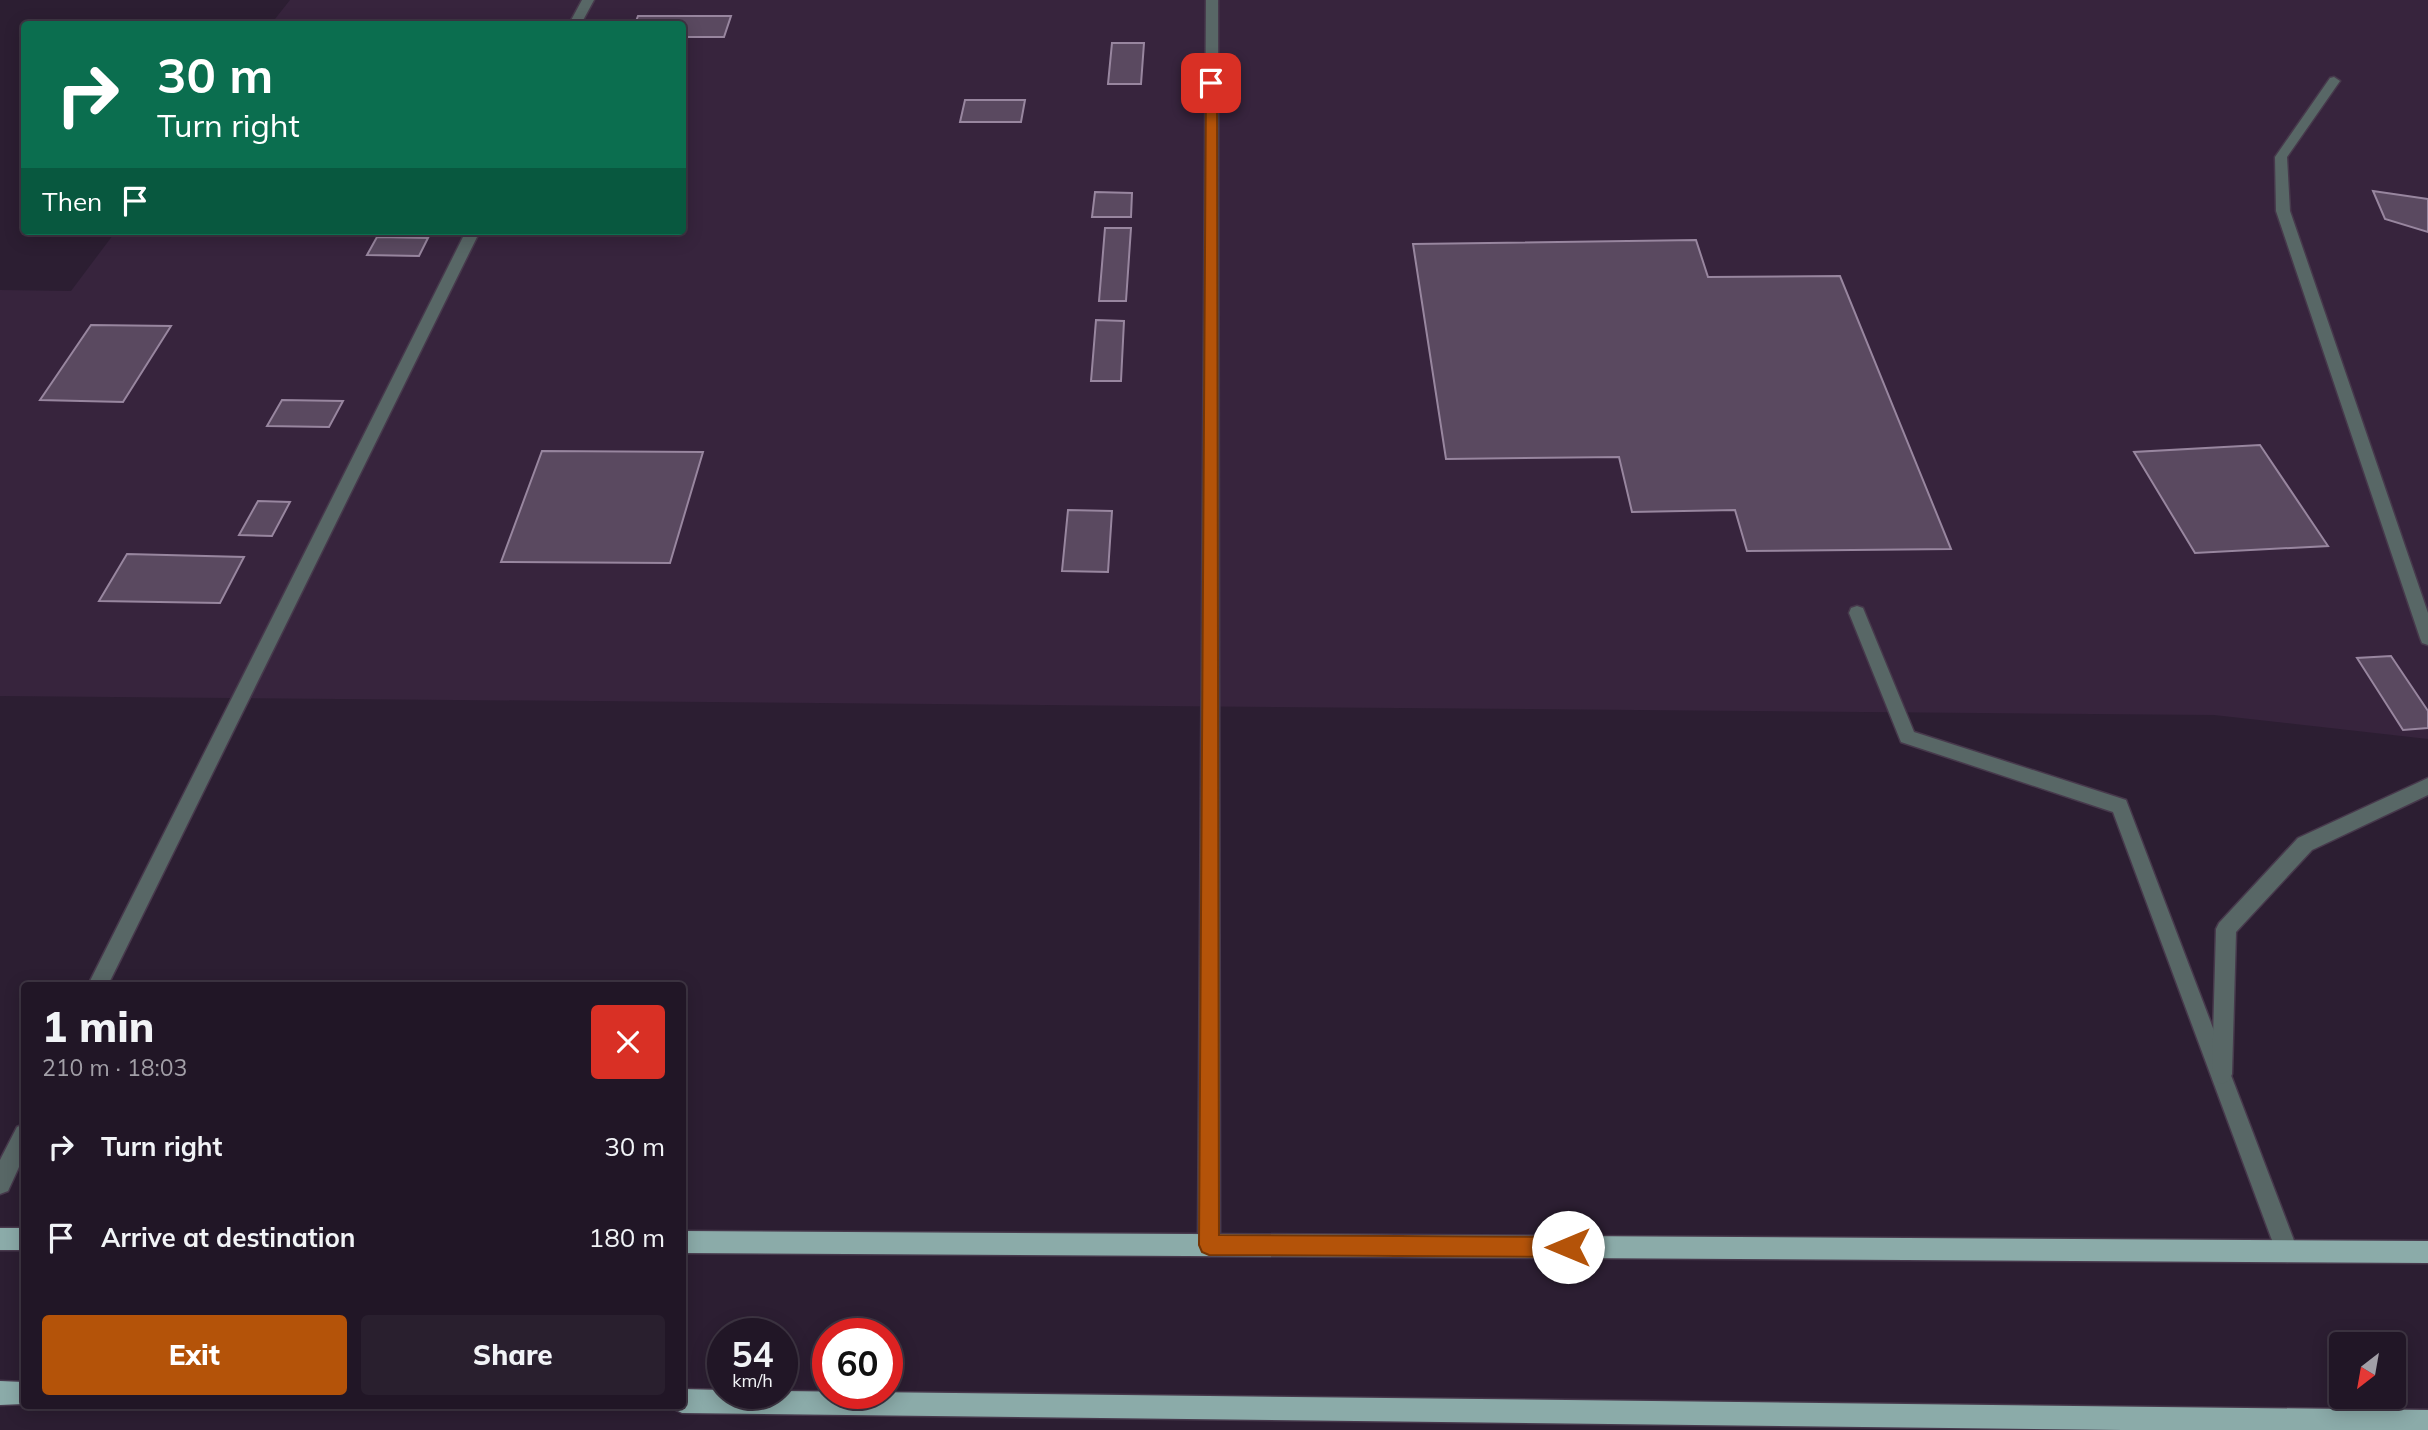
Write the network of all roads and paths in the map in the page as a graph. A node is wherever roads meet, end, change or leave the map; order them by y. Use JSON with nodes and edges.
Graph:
{"nodes":[{"id":1,"x":588,"y":0,"type":"edge"},
{"id":2,"x":1212,"y":0,"type":"edge"},
{"id":3,"x":577,"y":21,"type":"edge"},
{"id":4,"x":2334,"y":81,"type":"dead end"},
{"id":5,"x":471,"y":235,"type":"edge"},
{"id":6,"x":1857,"y":613,"type":"dead end"},
{"id":7,"x":2428,"y":638,"type":"edge"},
{"id":8,"x":2428,"y":786,"type":"edge"},
{"id":9,"x":99,"y":982,"type":"edge"},
{"id":10,"x":2222,"y":1074,"type":"junction"},
{"id":11,"x":21,"y":1140,"type":"edge"},
{"id":12,"x":0,"y":1183,"type":"edge"},
{"id":13,"x":0,"y":1239,"type":"edge"},
{"id":14,"x":21,"y":1239,"type":"edge"},
{"id":15,"x":686,"y":1242,"type":"edge"},
{"id":16,"x":1209,"y":1245,"type":"junction"},
{"id":17,"x":2287,"y":1251,"type":"junction"},
{"id":18,"x":2428,"y":1252,"type":"edge"},
{"id":19,"x":0,"y":1393,"type":"edge"},
{"id":20,"x":21,"y":1393,"type":"edge"},
{"id":21,"x":686,"y":1401,"type":"edge"},
{"id":22,"x":2428,"y":1422,"type":"edge"}],
"edges":[{"from":1,"to":3,"type":"street"},
{"from":2,"to":16,"type":"street"},
{"from":4,"to":7,"type":"street"},
{"from":5,"to":9,"type":"street"},
{"from":6,"to":10,"type":"street"},
{"from":8,"to":10,"type":"street"},
{"from":10,"to":17,"type":"street"},
{"from":11,"to":12,"type":"street"},
{"from":13,"to":14,"type":"main road"},
{"from":15,"to":16,"type":"main road"},
{"from":16,"to":17,"type":"main road"},
{"from":17,"to":18,"type":"main road"},
{"from":19,"to":20,"type":"main road"},
{"from":21,"to":22,"type":"main road"}]}
